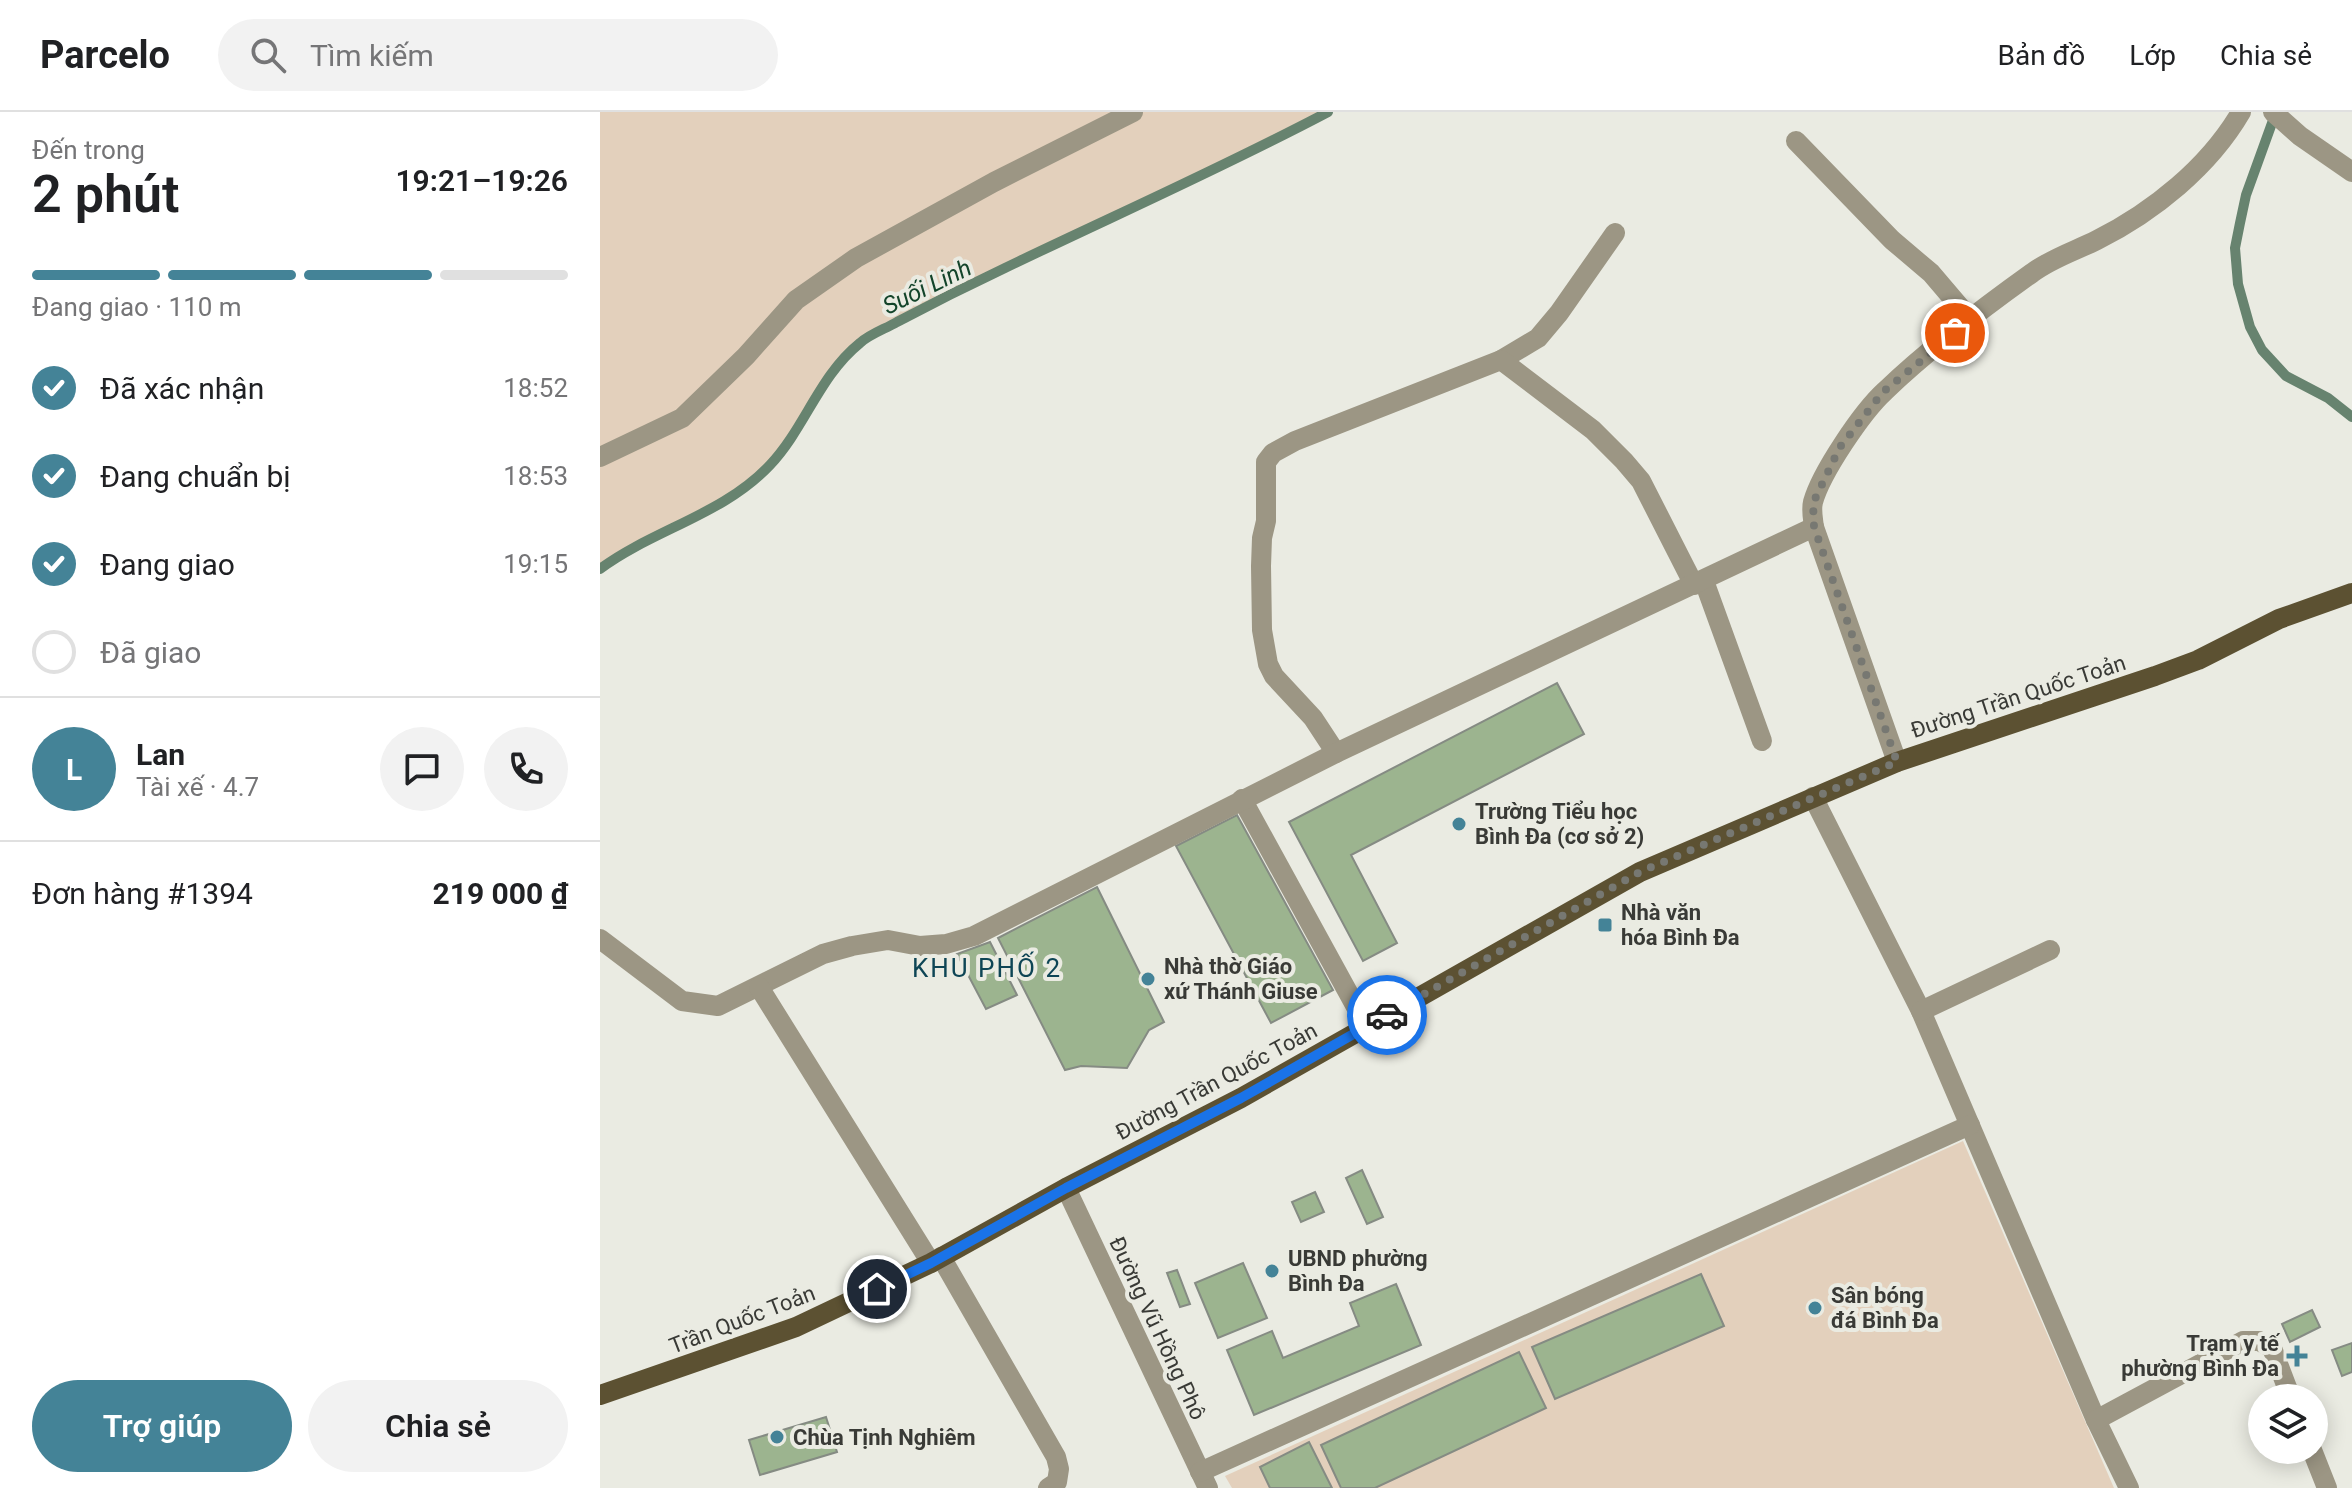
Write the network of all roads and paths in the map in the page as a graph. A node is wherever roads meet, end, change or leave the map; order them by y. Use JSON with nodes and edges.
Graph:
{"nodes":[{"id":1,"x":1133,"y":112,"type":"edge"},
{"id":2,"x":2241,"y":112,"type":"edge"},
{"id":3,"x":2278,"y":116,"type":"edge"},
{"id":4,"x":1796,"y":141,"type":"dead end"},
{"id":5,"x":2349,"y":163,"type":"edge"},
{"id":6,"x":1615,"y":233,"type":"dead end"},
{"id":7,"x":1971,"y":320,"type":"junction"},
{"id":8,"x":1501,"y":360,"type":"junction"},
{"id":9,"x":600,"y":457,"type":"edge"},
{"id":10,"x":1814,"y":527,"type":"junction"},
{"id":11,"x":1699,"y":583,"type":"junction"},
{"id":12,"x":2352,"y":593,"type":"edge"},
{"id":13,"x":1762,"y":741,"type":"dead end"},
{"id":14,"x":1336,"y":753,"type":"junction"},
{"id":15,"x":1897,"y":762,"type":"junction"},
{"id":16,"x":1813,"y":797,"type":"junction"},
{"id":17,"x":1242,"y":799,"type":"junction"},
{"id":18,"x":600,"y":939,"type":"edge"},
{"id":19,"x":2050,"y":950,"type":"dead end"},
{"id":20,"x":759,"y":987,"type":"junction"},
{"id":21,"x":1921,"y":1011,"type":"junction"},
{"id":22,"x":1367,"y":1027,"type":"junction"},
{"id":23,"x":1970,"y":1125,"type":"junction"},
{"id":24,"x":1066,"y":1188,"type":"junction"},
{"id":25,"x":936,"y":1260,"type":"junction"},
{"id":26,"x":2286,"y":1384,"type":"edge"},
{"id":27,"x":600,"y":1395,"type":"edge"},
{"id":28,"x":2096,"y":1420,"type":"junction"},
{"id":29,"x":2318,"y":1464,"type":"edge"},
{"id":30,"x":1204,"y":1480,"type":"edge"},
{"id":31,"x":1048,"y":1488,"type":"edge"},
{"id":32,"x":2129,"y":1488,"type":"edge"},
{"id":33,"x":2327,"y":1488,"type":"edge"}],
"edges":[{"from":1,"to":9,"type":"street"},
{"from":2,"to":7,"type":"street"},
{"from":3,"to":5,"type":"street"},
{"from":4,"to":7,"type":"street"},
{"from":6,"to":8,"type":"street"},
{"from":7,"to":10,"type":"street"},
{"from":8,"to":11,"type":"street"},
{"from":8,"to":14,"type":"street"},
{"from":10,"to":11,"type":"street"},
{"from":10,"to":15,"type":"street"},
{"from":11,"to":13,"type":"street"},
{"from":11,"to":14,"type":"street"},
{"from":12,"to":15,"type":"main road","name":"Đường Trần Quốc Toản"},
{"from":14,"to":17,"type":"street"},
{"from":15,"to":16,"type":"main road","name":"Đường Trần Quốc Toản"},
{"from":16,"to":21,"type":"street"},
{"from":16,"to":22,"type":"main road","name":"Đường Trần Quốc Toản"},
{"from":17,"to":20,"type":"street"},
{"from":17,"to":22,"type":"street"},
{"from":18,"to":20,"type":"street"},
{"from":19,"to":21,"type":"street"},
{"from":20,"to":25,"type":"street"},
{"from":21,"to":23,"type":"street"},
{"from":22,"to":24,"type":"main road","name":"Đường Trần Quốc Toản"},
{"from":23,"to":28,"type":"street"},
{"from":23,"to":30,"type":"street"},
{"from":24,"to":25,"type":"main road","name":"Trần Quốc Toản"},
{"from":24,"to":30,"type":"street","name":"Đường Vũ Hồng Phô"},
{"from":25,"to":27,"type":"main road","name":"Trần Quốc Toản"},
{"from":25,"to":31,"type":"street"},
{"from":26,"to":28,"type":"street"},
{"from":28,"to":32,"type":"street"},
{"from":29,"to":33,"type":"street"}]}
